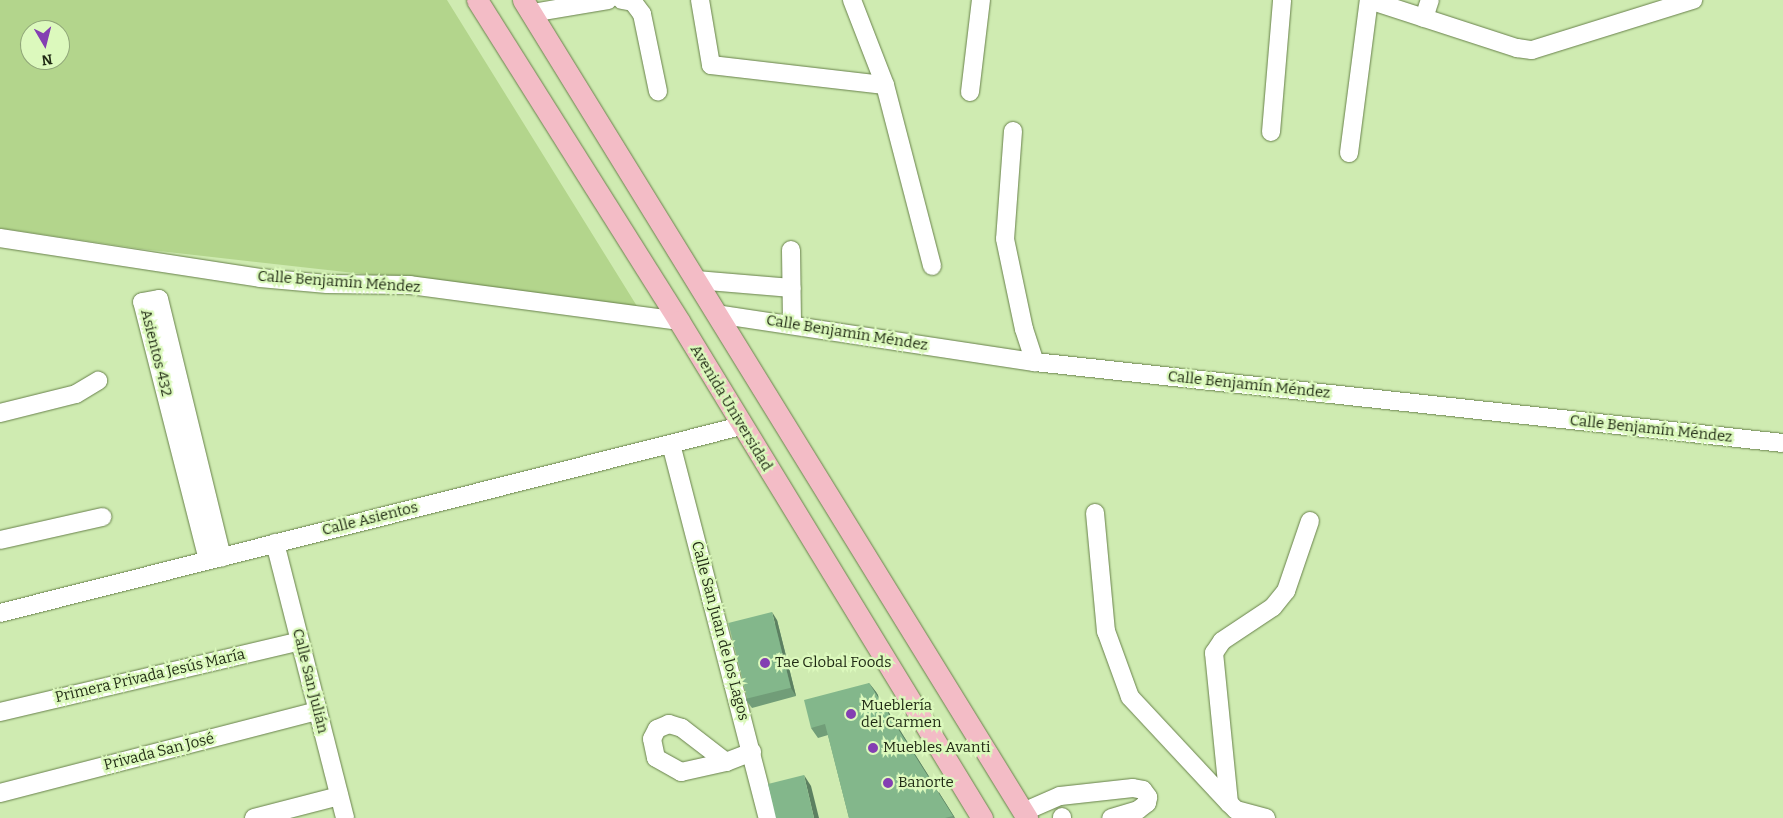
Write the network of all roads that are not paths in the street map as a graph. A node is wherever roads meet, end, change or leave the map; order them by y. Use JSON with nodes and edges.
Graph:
{"nodes":[{"id":1,"x":477,"y":0,"type":"edge"},
{"id":2,"x":608,"y":0,"type":"edge"},
{"id":3,"x":622,"y":0,"type":"edge"},
{"id":4,"x":700,"y":0,"type":"edge"},
{"id":5,"x":852,"y":0,"type":"edge"},
{"id":6,"x":981,"y":0,"type":"edge"},
{"id":7,"x":1282,"y":0,"type":"edge"},
{"id":8,"x":1369,"y":0,"type":"edge"},
{"id":9,"x":1430,"y":0,"type":"edge"},
{"id":10,"x":1683,"y":1,"type":"edge"},
{"id":11,"x":527,"y":6,"type":"edge"},
{"id":12,"x":1408,"y":6,"type":"edge"},
{"id":13,"x":1424,"y":18,"type":"junction"},
{"id":14,"x":885,"y":85,"type":"junction"},
{"id":15,"x":658,"y":91,"type":"dead end"},
{"id":16,"x":970,"y":92,"type":"dead end"},
{"id":17,"x":1013,"y":131,"type":"dead end"},
{"id":18,"x":1270,"y":132,"type":"dead end"},
{"id":19,"x":1349,"y":153,"type":"dead end"},
{"id":20,"x":0,"y":238,"type":"edge"},
{"id":21,"x":791,"y":250,"type":"dead end"},
{"id":22,"x":932,"y":266,"type":"dead end"},
{"id":23,"x":696,"y":280,"type":"junction"},
{"id":24,"x":792,"y":288,"type":"junction"},
{"id":25,"x":716,"y":314,"type":"junction"},
{"id":26,"x":679,"y":322,"type":"junction"},
{"id":27,"x":792,"y":323,"type":"junction"},
{"id":28,"x":1035,"y":362,"type":"junction"},
{"id":29,"x":98,"y":381,"type":"dead end"},
{"id":30,"x":176,"y":401,"type":"junction"},
{"id":31,"x":0,"y":413,"type":"edge"},
{"id":32,"x":741,"y":426,"type":"junction"},
{"id":33,"x":1783,"y":443,"type":"edge"},
{"id":34,"x":671,"y":444,"type":"junction"},
{"id":35,"x":1094,"y":513,"type":"dead end"},
{"id":36,"x":102,"y":517,"type":"dead end"},
{"id":37,"x":1310,"y":521,"type":"dead end"},
{"id":38,"x":0,"y":540,"type":"edge"},
{"id":39,"x":275,"y":543,"type":"junction"},
{"id":40,"x":215,"y":558,"type":"junction"},
{"id":41,"x":0,"y":613,"type":"edge"},
{"id":42,"x":300,"y":641,"type":"junction"},
{"id":43,"x":0,"y":712,"type":"edge"},
{"id":44,"x":318,"y":712,"type":"junction"},
{"id":45,"x":752,"y":752,"type":"junction"},
{"id":46,"x":726,"y":762,"type":"dead end"},
{"id":47,"x":0,"y":793,"type":"edge"},
{"id":48,"x":340,"y":796,"type":"junction"},
{"id":49,"x":1228,"y":803,"type":"junction"},
{"id":50,"x":1025,"y":815,"type":"edge"},
{"id":51,"x":254,"y":818,"type":"edge"},
{"id":52,"x":345,"y":818,"type":"edge"},
{"id":53,"x":768,"y":818,"type":"edge"},
{"id":54,"x":982,"y":818,"type":"edge"},
{"id":55,"x":1111,"y":818,"type":"edge"},
{"id":56,"x":1266,"y":818,"type":"edge"}],
"edges":[{"from":1,"to":26,"type":"main road","name":"Avenida Universidad"},
{"from":2,"to":11,"type":"street"},
{"from":3,"to":15,"type":"street"},
{"from":4,"to":14,"type":"street"},
{"from":5,"to":14,"type":"street"},
{"from":6,"to":16,"type":"street"},
{"from":7,"to":18,"type":"street"},
{"from":8,"to":12,"type":"street"},
{"from":8,"to":19,"type":"street"},
{"from":9,"to":13,"type":"street"},
{"from":10,"to":13,"type":"street"},
{"from":11,"to":23,"type":"main road"},
{"from":12,"to":13,"type":"street"},
{"from":14,"to":22,"type":"street"},
{"from":17,"to":28,"type":"street"},
{"from":20,"to":26,"type":"street","name":"Calle Benjamín Méndez"},
{"from":21,"to":24,"type":"street"},
{"from":23,"to":24,"type":"street"},
{"from":23,"to":25,"type":"main road"},
{"from":24,"to":27,"type":"street"},
{"from":25,"to":27,"type":"street","name":"Calle Benjamín Méndez"},
{"from":25,"to":50,"type":"main road"},
{"from":26,"to":32,"type":"main road","name":"Avenida Universidad"},
{"from":27,"to":28,"type":"street","name":"Calle Benjamín Méndez"},
{"from":28,"to":33,"type":"street","name":"Calle Benjamín Méndez"},
{"from":29,"to":31,"type":"street"},
{"from":30,"to":30,"type":"street","name":"Asientos 432"},
{"from":30,"to":40,"type":"street","name":"Asientos 432"},
{"from":32,"to":34,"type":"street","name":"Calle Asientos"},
{"from":32,"to":54,"type":"main road","name":"Avenida Universidad"},
{"from":34,"to":39,"type":"street","name":"Calle Asientos"},
{"from":34,"to":45,"type":"street","name":"Calle San Juan de los Lagos"},
{"from":35,"to":49,"type":"street"},
{"from":36,"to":38,"type":"street"},
{"from":37,"to":49,"type":"street"},
{"from":39,"to":40,"type":"street","name":"Calle Asientos"},
{"from":39,"to":42,"type":"street","name":"Calle San Julián"},
{"from":40,"to":41,"type":"street","name":"Calle Asientos"},
{"from":42,"to":43,"type":"street","name":"Primera Privada Jesús María"},
{"from":42,"to":44,"type":"street","name":"Calle San Julián"},
{"from":44,"to":47,"type":"street","name":"Privada San José"},
{"from":44,"to":48,"type":"street","name":"Calle San Julián"},
{"from":45,"to":46,"type":"street"},
{"from":45,"to":53,"type":"street","name":"Calle San Juan de los Lagos"},
{"from":48,"to":51,"type":"street"},
{"from":48,"to":52,"type":"street","name":"Calle San Julián"},
{"from":49,"to":56,"type":"street"},
{"from":50,"to":55,"type":"street"}]}
